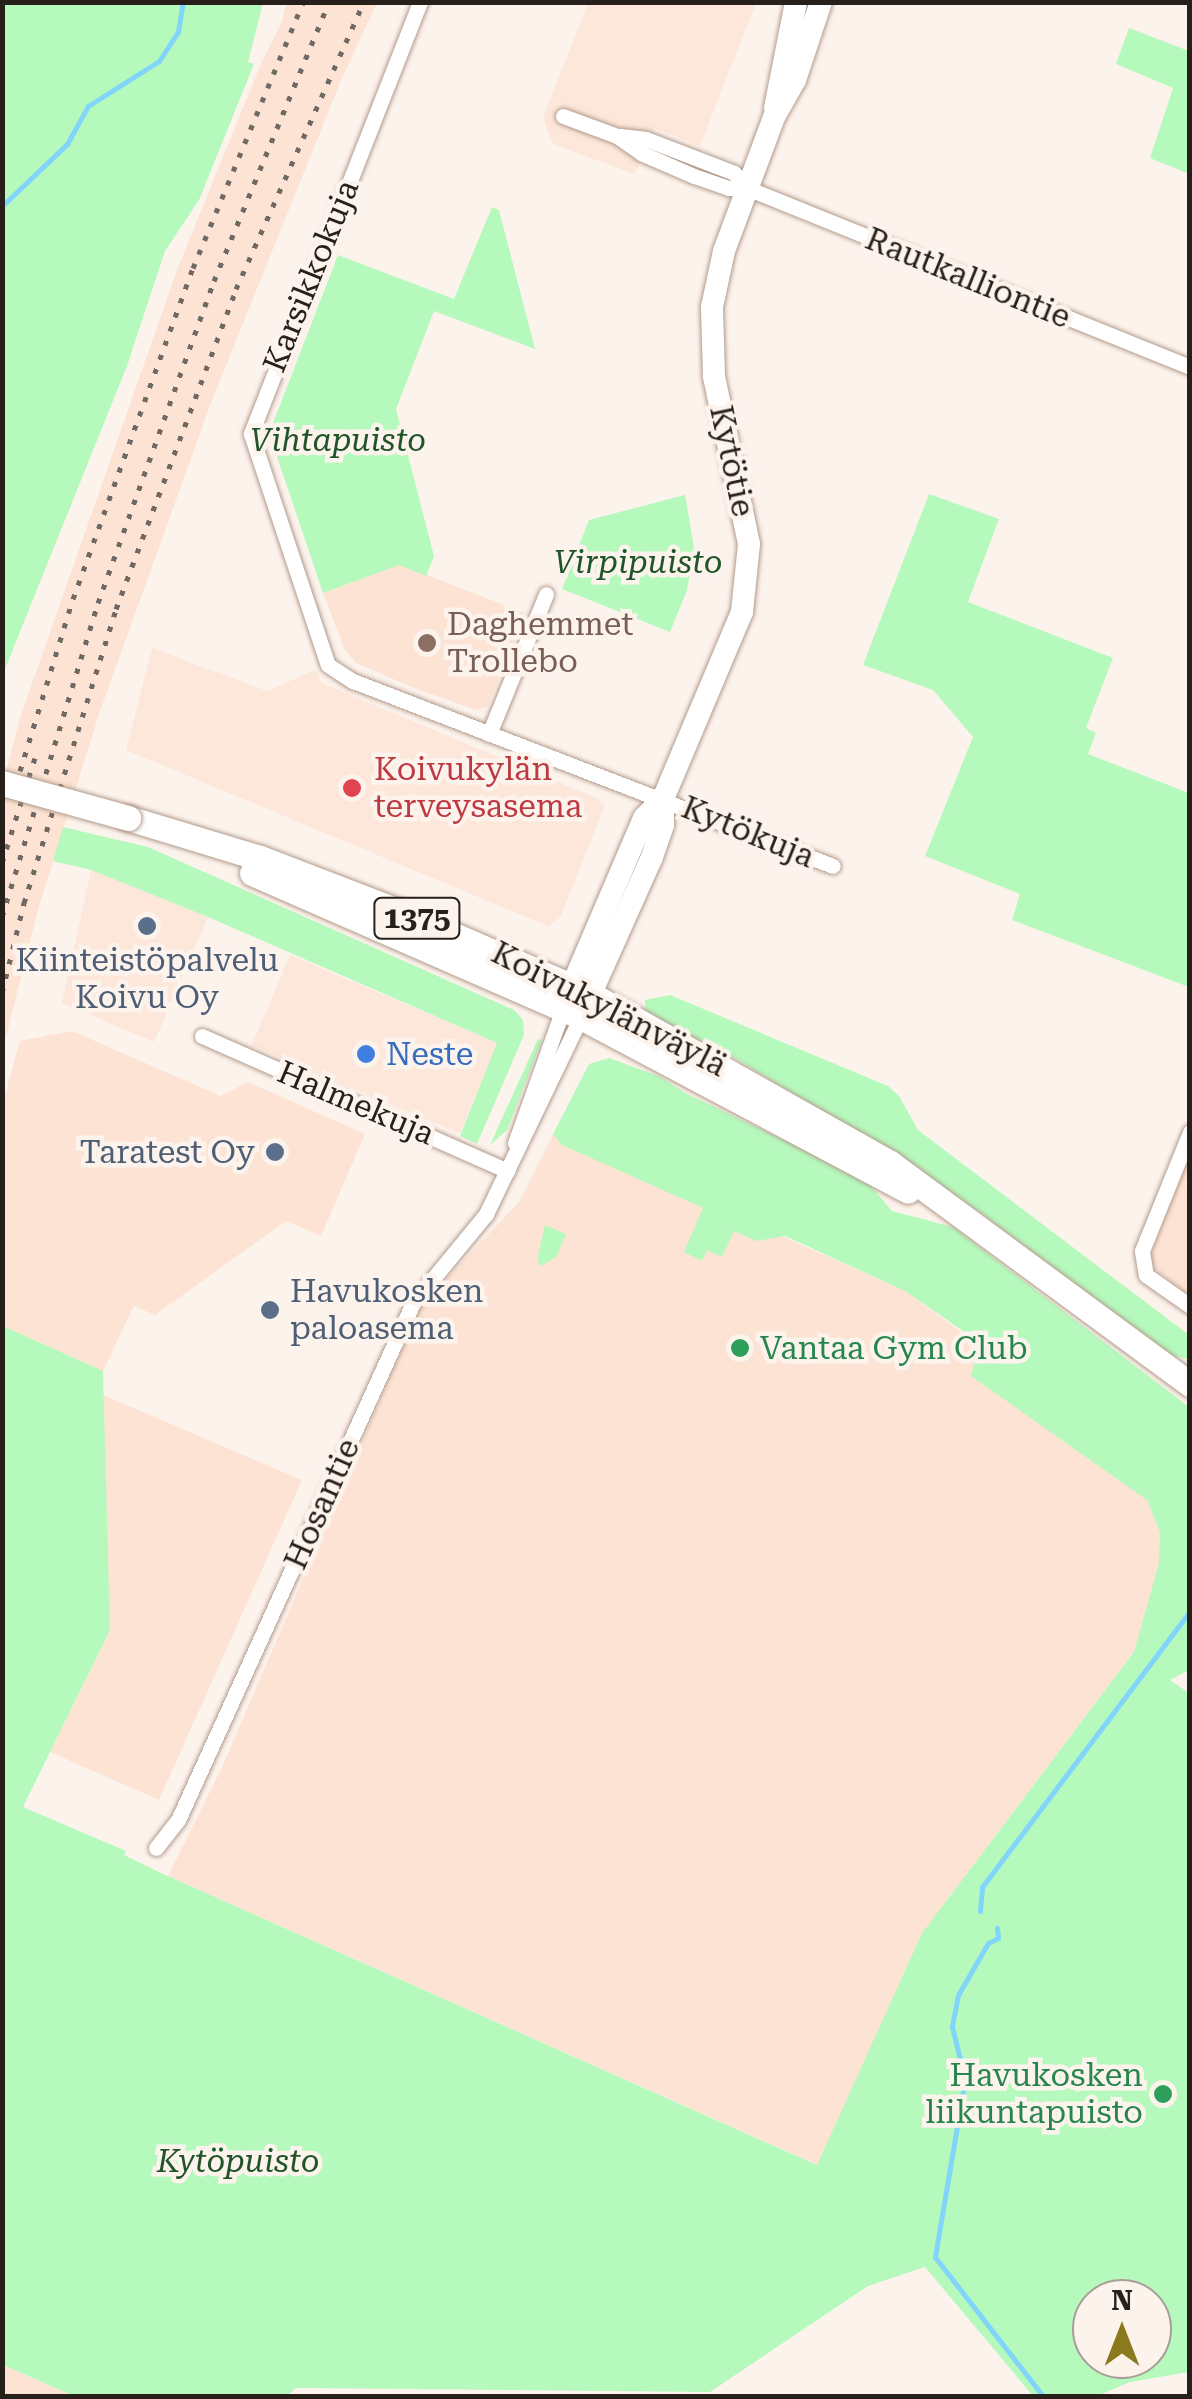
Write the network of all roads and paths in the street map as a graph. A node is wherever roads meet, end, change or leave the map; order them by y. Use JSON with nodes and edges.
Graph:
{"nodes":[{"id":1,"x":420,"y":2,"type":"edge"},
{"id":2,"x":796,"y":2,"type":"edge"},
{"id":3,"x":822,"y":2,"type":"edge"},
{"id":4,"x":563,"y":116,"type":"dead end"},
{"id":5,"x":774,"y":117,"type":"junction"},
{"id":6,"x":747,"y":188,"type":"junction"},
{"id":7,"x":1190,"y":366,"type":"edge"},
{"id":8,"x":546,"y":594,"type":"dead end"},
{"id":9,"x":490,"y":734,"type":"junction"},
{"id":10,"x":2,"y":784,"type":"edge"},
{"id":11,"x":664,"y":798,"type":"junction"},
{"id":12,"x":833,"y":866,"type":"dead end"},
{"id":13,"x":576,"y":1001,"type":"junction"},
{"id":14,"x":202,"y":1036,"type":"dead end"},
{"id":15,"x":1190,"y":1132,"type":"edge"},
{"id":16,"x":508,"y":1172,"type":"junction"},
{"id":17,"x":1190,"y":1306,"type":"edge"},
{"id":18,"x":1190,"y":1384,"type":"edge"},
{"id":19,"x":156,"y":1848,"type":"dead end"}],
"edges":[{"from":1,"to":9,"type":"street","name":"Karsikkokuja"},
{"from":2,"to":5,"type":"street","name":"Kytötie"},
{"from":3,"to":5,"type":"street","name":"Kytötie"},
{"from":4,"to":6,"type":"street","name":"Rautkalliontie"},
{"from":5,"to":6,"type":"street","name":"Kytötie"},
{"from":6,"to":7,"type":"street","name":"Rautkalliontie"},
{"from":6,"to":11,"type":"street","name":"Kytötie"},
{"from":8,"to":9,"type":"street"},
{"from":9,"to":11,"type":"street","name":"Karsikkokuja"},
{"from":10,"to":13,"type":"main road","name":"Koivukylänväylä","number":"1375","bridge":true},
{"from":11,"to":12,"type":"street","name":"Kytökuja"},
{"from":11,"to":13,"type":"street","name":"Kytötie"},
{"from":13,"to":16,"type":"street","name":"Hosantie"},
{"from":13,"to":18,"type":"main road","name":"Koivukylänväylä","number":"1375"},
{"from":14,"to":16,"type":"street","name":"Halmekuja"},
{"from":15,"to":17,"type":"street"},
{"from":16,"to":19,"type":"street","name":"Hosantie"}]}
